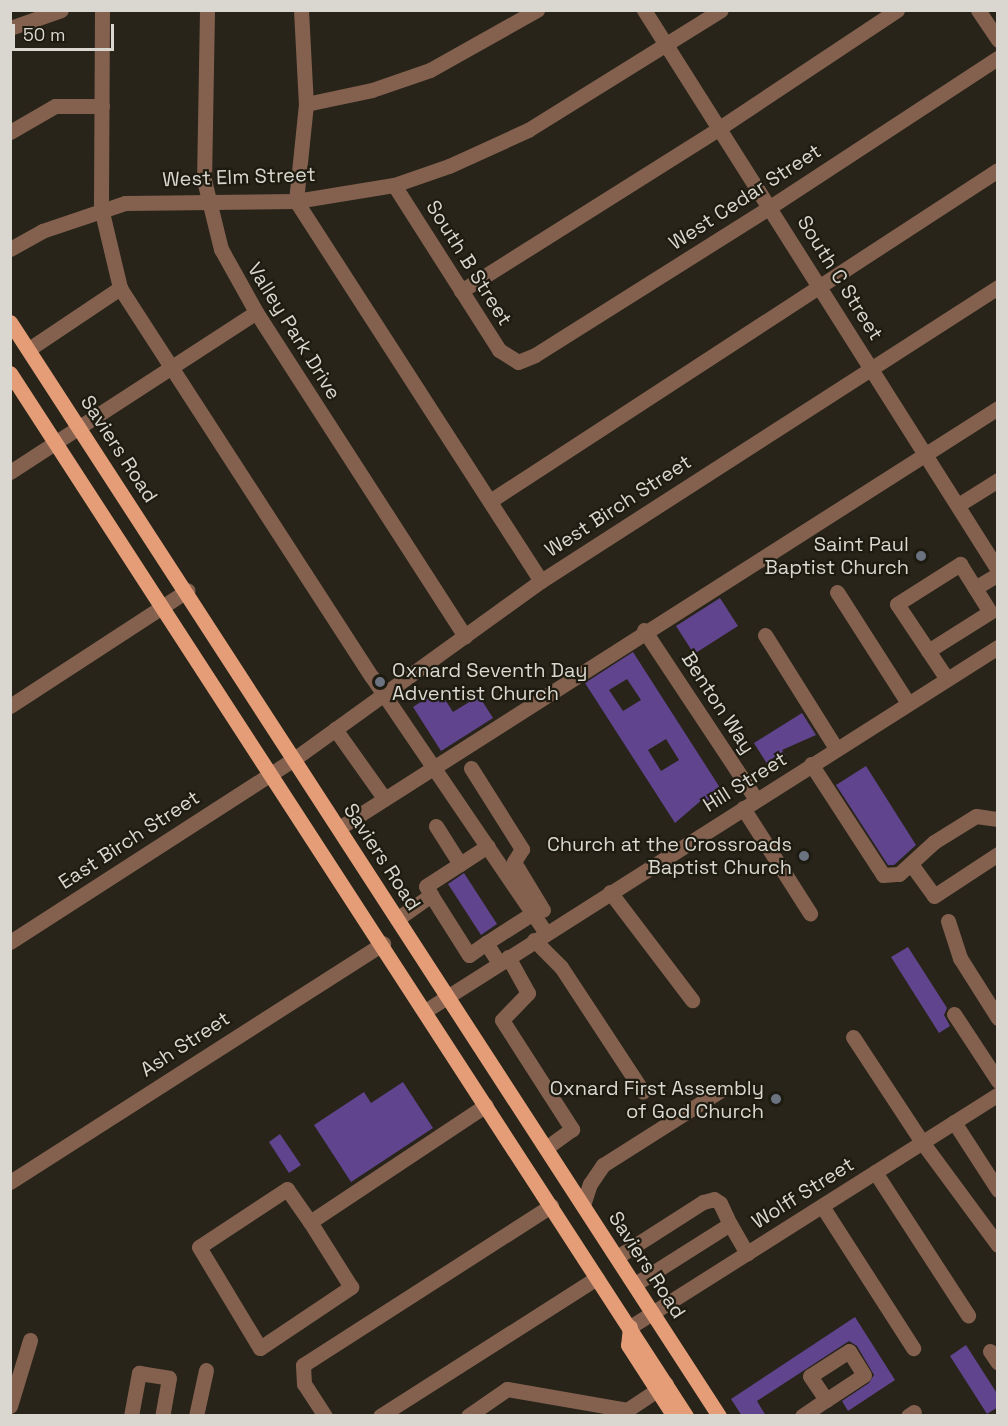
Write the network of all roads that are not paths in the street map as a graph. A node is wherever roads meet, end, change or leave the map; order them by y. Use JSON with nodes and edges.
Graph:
{"nodes":[{"id":1,"x":61,"y":10,"type":"edge"},
{"id":2,"x":102,"y":10,"type":"edge"},
{"id":3,"x":207,"y":10,"type":"edge"},
{"id":4,"x":301,"y":10,"type":"edge"},
{"id":5,"x":537,"y":10,"type":"edge"},
{"id":6,"x":644,"y":10,"type":"edge"},
{"id":7,"x":721,"y":10,"type":"edge"},
{"id":8,"x":897,"y":10,"type":"edge"},
{"id":9,"x":978,"y":10,"type":"edge"},
{"id":10,"x":993,"y":23,"type":"edge"},
{"id":11,"x":10,"y":28,"type":"edge"},
{"id":12,"x":998,"y":40,"type":"edge"},
{"id":13,"x":667,"y":45,"type":"junction"},
{"id":14,"x":998,"y":58,"type":"edge"},
{"id":15,"x":306,"y":104,"type":"junction"},
{"id":16,"x":102,"y":106,"type":"junction"},
{"id":17,"x":718,"y":129,"type":"junction"},
{"id":18,"x":10,"y":132,"type":"edge"},
{"id":19,"x":998,"y":170,"type":"edge"},
{"id":20,"x":394,"y":185,"type":"junction"},
{"id":21,"x":296,"y":201,"type":"junction"},
{"id":22,"x":208,"y":202,"type":"junction"},
{"id":23,"x":770,"y":207,"type":"junction"},
{"id":24,"x":101,"y":208,"type":"junction"},
{"id":25,"x":10,"y":249,"type":"edge"},
{"id":26,"x":821,"y":286,"type":"junction"},
{"id":27,"x":998,"y":287,"type":"edge"},
{"id":28,"x":120,"y":288,"type":"junction"},
{"id":29,"x":461,"y":291,"type":"junction"},
{"id":30,"x":256,"y":312,"type":"junction"},
{"id":31,"x":10,"y":322,"type":"edge"},
{"id":32,"x":29,"y":350,"type":"junction"},
{"id":33,"x":512,"y":361,"type":"joint"},
{"id":34,"x":170,"y":367,"type":"junction"},
{"id":35,"x":873,"y":369,"type":"junction"},
{"id":36,"x":10,"y":373,"type":"edge"},
{"id":37,"x":998,"y":408,"type":"edge"},
{"id":38,"x":79,"y":428,"type":"junction"},
{"id":39,"x":56,"y":443,"type":"junction"},
{"id":40,"x":926,"y":453,"type":"junction"},
{"id":41,"x":10,"y":472,"type":"edge"},
{"id":42,"x":998,"y":480,"type":"edge"},
{"id":43,"x":490,"y":501,"type":"junction"},
{"id":44,"x":958,"y":505,"type":"junction"},
{"id":45,"x":998,"y":572,"type":"edge"},
{"id":46,"x":541,"y":581,"type":"junction"},
{"id":47,"x":975,"y":588,"type":"junction"},
{"id":48,"x":188,"y":590,"type":"junction"},
{"id":49,"x":837,"y":592,"type":"dead end"},
{"id":50,"x":162,"y":607,"type":"junction"},
{"id":51,"x":644,"y":630,"type":"junction"},
{"id":52,"x":765,"y":635,"type":"dead end"},
{"id":53,"x":465,"y":636,"type":"junction"},
{"id":54,"x":998,"y":647,"type":"edge"},
{"id":55,"x":928,"y":651,"type":"junction"},
{"id":56,"x":947,"y":679,"type":"junction"},
{"id":57,"x":386,"y":693,"type":"junction"},
{"id":58,"x":908,"y":704,"type":"junction"},
{"id":59,"x":10,"y":706,"type":"edge"},
{"id":60,"x":335,"y":729,"type":"junction"},
{"id":61,"x":836,"y":748,"type":"junction"},
{"id":62,"x":294,"y":759,"type":"junction"},
{"id":63,"x":811,"y":764,"type":"junction"},
{"id":64,"x":434,"y":765,"type":"junction"},
{"id":65,"x":471,"y":768,"type":"dead end"},
{"id":66,"x":271,"y":774,"type":"junction"},
{"id":67,"x":384,"y":798,"type":"junction"},
{"id":68,"x":749,"y":803,"type":"junction"},
{"id":69,"x":998,"y":819,"type":"edge"},
{"id":70,"x":436,"y":826,"type":"dead end"},
{"id":71,"x":339,"y":828,"type":"junction"},
{"id":72,"x":488,"y":846,"type":"junction"},
{"id":73,"x":998,"y":854,"type":"edge"},
{"id":74,"x":460,"y":864,"type":"junction"},
{"id":75,"x":911,"y":864,"type":"junction"},
{"id":76,"x":609,"y":892,"type":"junction"},
{"id":77,"x":431,"y":895,"type":"junction"},
{"id":78,"x":533,"y":913,"type":"junction"},
{"id":79,"x":810,"y":914,"type":"dead end"},
{"id":80,"x":397,"y":919,"type":"junction"},
{"id":81,"x":948,"y":921,"type":"dead end"},
{"id":82,"x":545,"y":933,"type":"junction"},
{"id":83,"x":10,"y":942,"type":"edge"},
{"id":84,"x":383,"y":943,"type":"junction"},
{"id":85,"x":486,"y":943,"type":"junction"},
{"id":86,"x":504,"y":960,"type":"junction"},
{"id":87,"x":447,"y":997,"type":"junction"},
{"id":88,"x":692,"y":1000,"type":"dead end"},
{"id":89,"x":425,"y":1011,"type":"junction"},
{"id":90,"x":954,"y":1014,"type":"dead end"},
{"id":91,"x":998,"y":1018,"type":"edge"},
{"id":92,"x":854,"y":1037,"type":"dead end"},
{"id":93,"x":998,"y":1081,"type":"edge"},
{"id":94,"x":721,"y":1090,"type":"dead end"},
{"id":95,"x":643,"y":1092,"type":"dead end"},
{"id":96,"x":998,"y":1094,"type":"edge"},
{"id":97,"x":486,"y":1105,"type":"junction"},
{"id":98,"x":954,"y":1122,"type":"junction"},
{"id":99,"x":922,"y":1142,"type":"junction"},
{"id":100,"x":546,"y":1148,"type":"junction"},
{"id":101,"x":875,"y":1172,"type":"junction"},
{"id":102,"x":10,"y":1182,"type":"edge"},
{"id":103,"x":998,"y":1190,"type":"edge"},
{"id":104,"x":583,"y":1205,"type":"junction"},
{"id":105,"x":551,"y":1206,"type":"junction"},
{"id":106,"x":822,"y":1206,"type":"junction"},
{"id":107,"x":310,"y":1222,"type":"junction"},
{"id":108,"x":730,"y":1224,"type":"junction"},
{"id":109,"x":998,"y":1245,"type":"edge"},
{"id":110,"x":747,"y":1253,"type":"junction"},
{"id":111,"x":617,"y":1257,"type":"junction"},
{"id":112,"x":597,"y":1278,"type":"junction"},
{"id":113,"x":634,"y":1284,"type":"junction"},
{"id":114,"x":654,"y":1313,"type":"junction"},
{"id":115,"x":968,"y":1315,"type":"dead end"},
{"id":116,"x":630,"y":1327,"type":"junction"},
{"id":117,"x":30,"y":1340,"type":"dead end"},
{"id":118,"x":913,"y":1348,"type":"dead end"},
{"id":119,"x":206,"y":1370,"type":"dead end"},
{"id":120,"x":661,"y":1387,"type":"junction"},
{"id":121,"x":826,"y":1400,"type":"dead end"},
{"id":122,"x":10,"y":1406,"type":"edge"},
{"id":123,"x":601,"y":1411,"type":"edge"},
{"id":124,"x":626,"y":1413,"type":"edge"},
{"id":125,"x":467,"y":1415,"type":"edge"},
{"id":126,"x":131,"y":1416,"type":"edge"},
{"id":127,"x":162,"y":1416,"type":"edge"},
{"id":128,"x":196,"y":1416,"type":"edge"},
{"id":129,"x":325,"y":1416,"type":"edge"},
{"id":130,"x":380,"y":1416,"type":"edge"},
{"id":131,"x":674,"y":1416,"type":"edge"},
{"id":132,"x":686,"y":1416,"type":"edge"},
{"id":133,"x":719,"y":1416,"type":"edge"},
{"id":134,"x":802,"y":1416,"type":"edge"}],
"edges":[{"from":1,"to":11,"type":"street"},
{"from":2,"to":16,"type":"street"},
{"from":3,"to":22,"type":"street","name":"Valley Park Drive"},
{"from":4,"to":15,"type":"street"},
{"from":5,"to":15,"type":"street"},
{"from":6,"to":13,"type":"street","name":"South C Street"},
{"from":7,"to":13,"type":"street","name":"West Elm Street"},
{"from":8,"to":17,"type":"street"},
{"from":9,"to":10,"type":"street"},
{"from":10,"to":12,"type":"street"},
{"from":13,"to":17,"type":"street","name":"South C Street"},
{"from":13,"to":20,"type":"street","name":"West Elm Street"},
{"from":14,"to":23,"type":"street","name":"West Cedar Street"},
{"from":15,"to":21,"type":"street"},
{"from":16,"to":18,"type":"street"},
{"from":16,"to":24,"type":"street"},
{"from":17,"to":23,"type":"street","name":"South C Street"},
{"from":17,"to":29,"type":"street"},
{"from":19,"to":26,"type":"street"},
{"from":20,"to":21,"type":"street","name":"West Elm Street"},
{"from":20,"to":29,"type":"street","name":"South B Street"},
{"from":21,"to":22,"type":"street","name":"West Elm Street"},
{"from":21,"to":43,"type":"street"},
{"from":22,"to":24,"type":"street","name":"West Elm Street"},
{"from":22,"to":30,"type":"street","name":"Valley Park Drive"},
{"from":23,"to":26,"type":"street","name":"South C Street"},
{"from":23,"to":33,"type":"street","name":"West Cedar Street"},
{"from":24,"to":25,"type":"street","name":"West Elm Street"},
{"from":24,"to":28,"type":"street"},
{"from":26,"to":35,"type":"street","name":"South C Street"},
{"from":26,"to":43,"type":"street"},
{"from":27,"to":35,"type":"street","name":"West Birch Street"},
{"from":28,"to":32,"type":"street"},
{"from":28,"to":34,"type":"street"},
{"from":29,"to":33,"type":"street","name":"South B Street"},
{"from":30,"to":34,"type":"street"},
{"from":30,"to":53,"type":"street","name":"Valley Park Drive"},
{"from":31,"to":32,"type":"main road","name":"Saviers Road"},
{"from":32,"to":38,"type":"main road","name":"Saviers Road"},
{"from":34,"to":38,"type":"street"},
{"from":34,"to":57,"type":"street"},
{"from":35,"to":40,"type":"street","name":"South C Street"},
{"from":35,"to":46,"type":"street","name":"West Birch Street"},
{"from":36,"to":39,"type":"main road"},
{"from":37,"to":40,"type":"street"},
{"from":38,"to":39,"type":"street"},
{"from":38,"to":48,"type":"main road","name":"Saviers Road"},
{"from":39,"to":41,"type":"street"},
{"from":39,"to":50,"type":"main road"},
{"from":40,"to":44,"type":"street","name":"South C Street"},
{"from":40,"to":51,"type":"street"},
{"from":42,"to":44,"type":"street"},
{"from":43,"to":46,"type":"street"},
{"from":44,"to":45,"type":"street","name":"South C Street"},
{"from":45,"to":47,"type":"street"},
{"from":46,"to":53,"type":"street","name":"West Birch Street"},
{"from":47,"to":55,"type":"street"},
{"from":47,"to":55,"type":"street"},
{"from":48,"to":50,"type":"street"},
{"from":48,"to":62,"type":"main road","name":"Saviers Road"},
{"from":49,"to":58,"type":"street"},
{"from":50,"to":59,"type":"street"},
{"from":50,"to":66,"type":"main road"},
{"from":51,"to":64,"type":"street"},
{"from":51,"to":68,"type":"street","name":"Benton Way"},
{"from":52,"to":61,"type":"street"},
{"from":53,"to":57,"type":"street","name":"West Birch Street"},
{"from":54,"to":56,"type":"street","name":"Hill Street"},
{"from":55,"to":56,"type":"street"},
{"from":56,"to":58,"type":"street","name":"Hill Street"},
{"from":57,"to":60,"type":"street","name":"West Birch Street"},
{"from":57,"to":64,"type":"street"},
{"from":58,"to":61,"type":"street","name":"Hill Street"},
{"from":60,"to":62,"type":"street","name":"West Birch Street"},
{"from":60,"to":67,"type":"street"},
{"from":61,"to":63,"type":"street","name":"Hill Street"},
{"from":62,"to":66,"type":"street","name":"West Birch Street"},
{"from":62,"to":71,"type":"main road","name":"Saviers Road"},
{"from":63,"to":68,"type":"street","name":"Hill Street"},
{"from":63,"to":75,"type":"street"},
{"from":64,"to":67,"type":"street"},
{"from":64,"to":72,"type":"street"},
{"from":65,"to":82,"type":"street"},
{"from":66,"to":83,"type":"street","name":"East Birch Street"},
{"from":66,"to":84,"type":"main road"},
{"from":67,"to":71,"type":"street"},
{"from":68,"to":76,"type":"street","name":"Hill Street"},
{"from":68,"to":79,"type":"street","name":"Benton Way"},
{"from":69,"to":75,"type":"street"},
{"from":70,"to":74,"type":"street"},
{"from":71,"to":80,"type":"main road","name":"Saviers Road"},
{"from":72,"to":74,"type":"street"},
{"from":72,"to":78,"type":"street"},
{"from":73,"to":75,"type":"street"},
{"from":74,"to":77,"type":"street"},
{"from":76,"to":82,"type":"street","name":"Hill Street"},
{"from":76,"to":88,"type":"street"},
{"from":77,"to":80,"type":"street"},
{"from":77,"to":85,"type":"street"},
{"from":78,"to":82,"type":"street"},
{"from":78,"to":85,"type":"street"},
{"from":80,"to":87,"type":"main road","name":"Saviers Road"},
{"from":81,"to":91,"type":"street"},
{"from":82,"to":86,"type":"street","name":"Hill Street"},
{"from":82,"to":95,"type":"street"},
{"from":84,"to":89,"type":"main road"},
{"from":84,"to":102,"type":"street","name":"Ash Street"},
{"from":85,"to":86,"type":"street"},
{"from":86,"to":87,"type":"street","name":"Hill Street"},
{"from":86,"to":100,"type":"street"},
{"from":87,"to":89,"type":"street","name":"Hill Street"},
{"from":87,"to":100,"type":"main road","name":"Saviers Road"},
{"from":89,"to":97,"type":"main road"},
{"from":90,"to":93,"type":"street"},
{"from":92,"to":99,"type":"street"},
{"from":94,"to":104,"type":"street"},
{"from":96,"to":98,"type":"street","name":"Wolff Street"},
{"from":97,"to":105,"type":"main road"},
{"from":97,"to":107,"type":"street"},
{"from":98,"to":99,"type":"street","name":"Wolff Street"},
{"from":98,"to":103,"type":"street"},
{"from":99,"to":101,"type":"street","name":"Wolff Street"},
{"from":99,"to":109,"type":"street"},
{"from":100,"to":104,"type":"main road","name":"Saviers Road"},
{"from":101,"to":106,"type":"street","name":"Wolff Street"},
{"from":101,"to":115,"type":"street"},
{"from":104,"to":111,"type":"main road","name":"Saviers Road"},
{"from":105,"to":112,"type":"main road"},
{"from":105,"to":129,"type":"street"},
{"from":106,"to":110,"type":"street","name":"Wolff Street"},
{"from":106,"to":118,"type":"street"},
{"from":107,"to":107,"type":"street"},
{"from":108,"to":110,"type":"street"},
{"from":108,"to":111,"type":"street"},
{"from":108,"to":113,"type":"street"},
{"from":110,"to":114,"type":"street","name":"Wolff Street"},
{"from":111,"to":113,"type":"main road","name":"Saviers Road"},
{"from":112,"to":116,"type":"main road"},
{"from":112,"to":130,"type":"street"},
{"from":113,"to":114,"type":"main road","name":"Saviers Road"},
{"from":114,"to":116,"type":"street","name":"Wolff Street"},
{"from":114,"to":133,"type":"main road","name":"Saviers Road"},
{"from":116,"to":120,"type":"main road"},
{"from":117,"to":122,"type":"street"},
{"from":119,"to":128,"type":"street"},
{"from":120,"to":124,"type":"street"},
{"from":120,"to":131,"type":"main road"},
{"from":120,"to":132,"type":"main road"},
{"from":121,"to":134,"type":"street"},
{"from":123,"to":124,"type":"street"},
{"from":123,"to":125,"type":"street"},
{"from":126,"to":127,"type":"street"}]}
